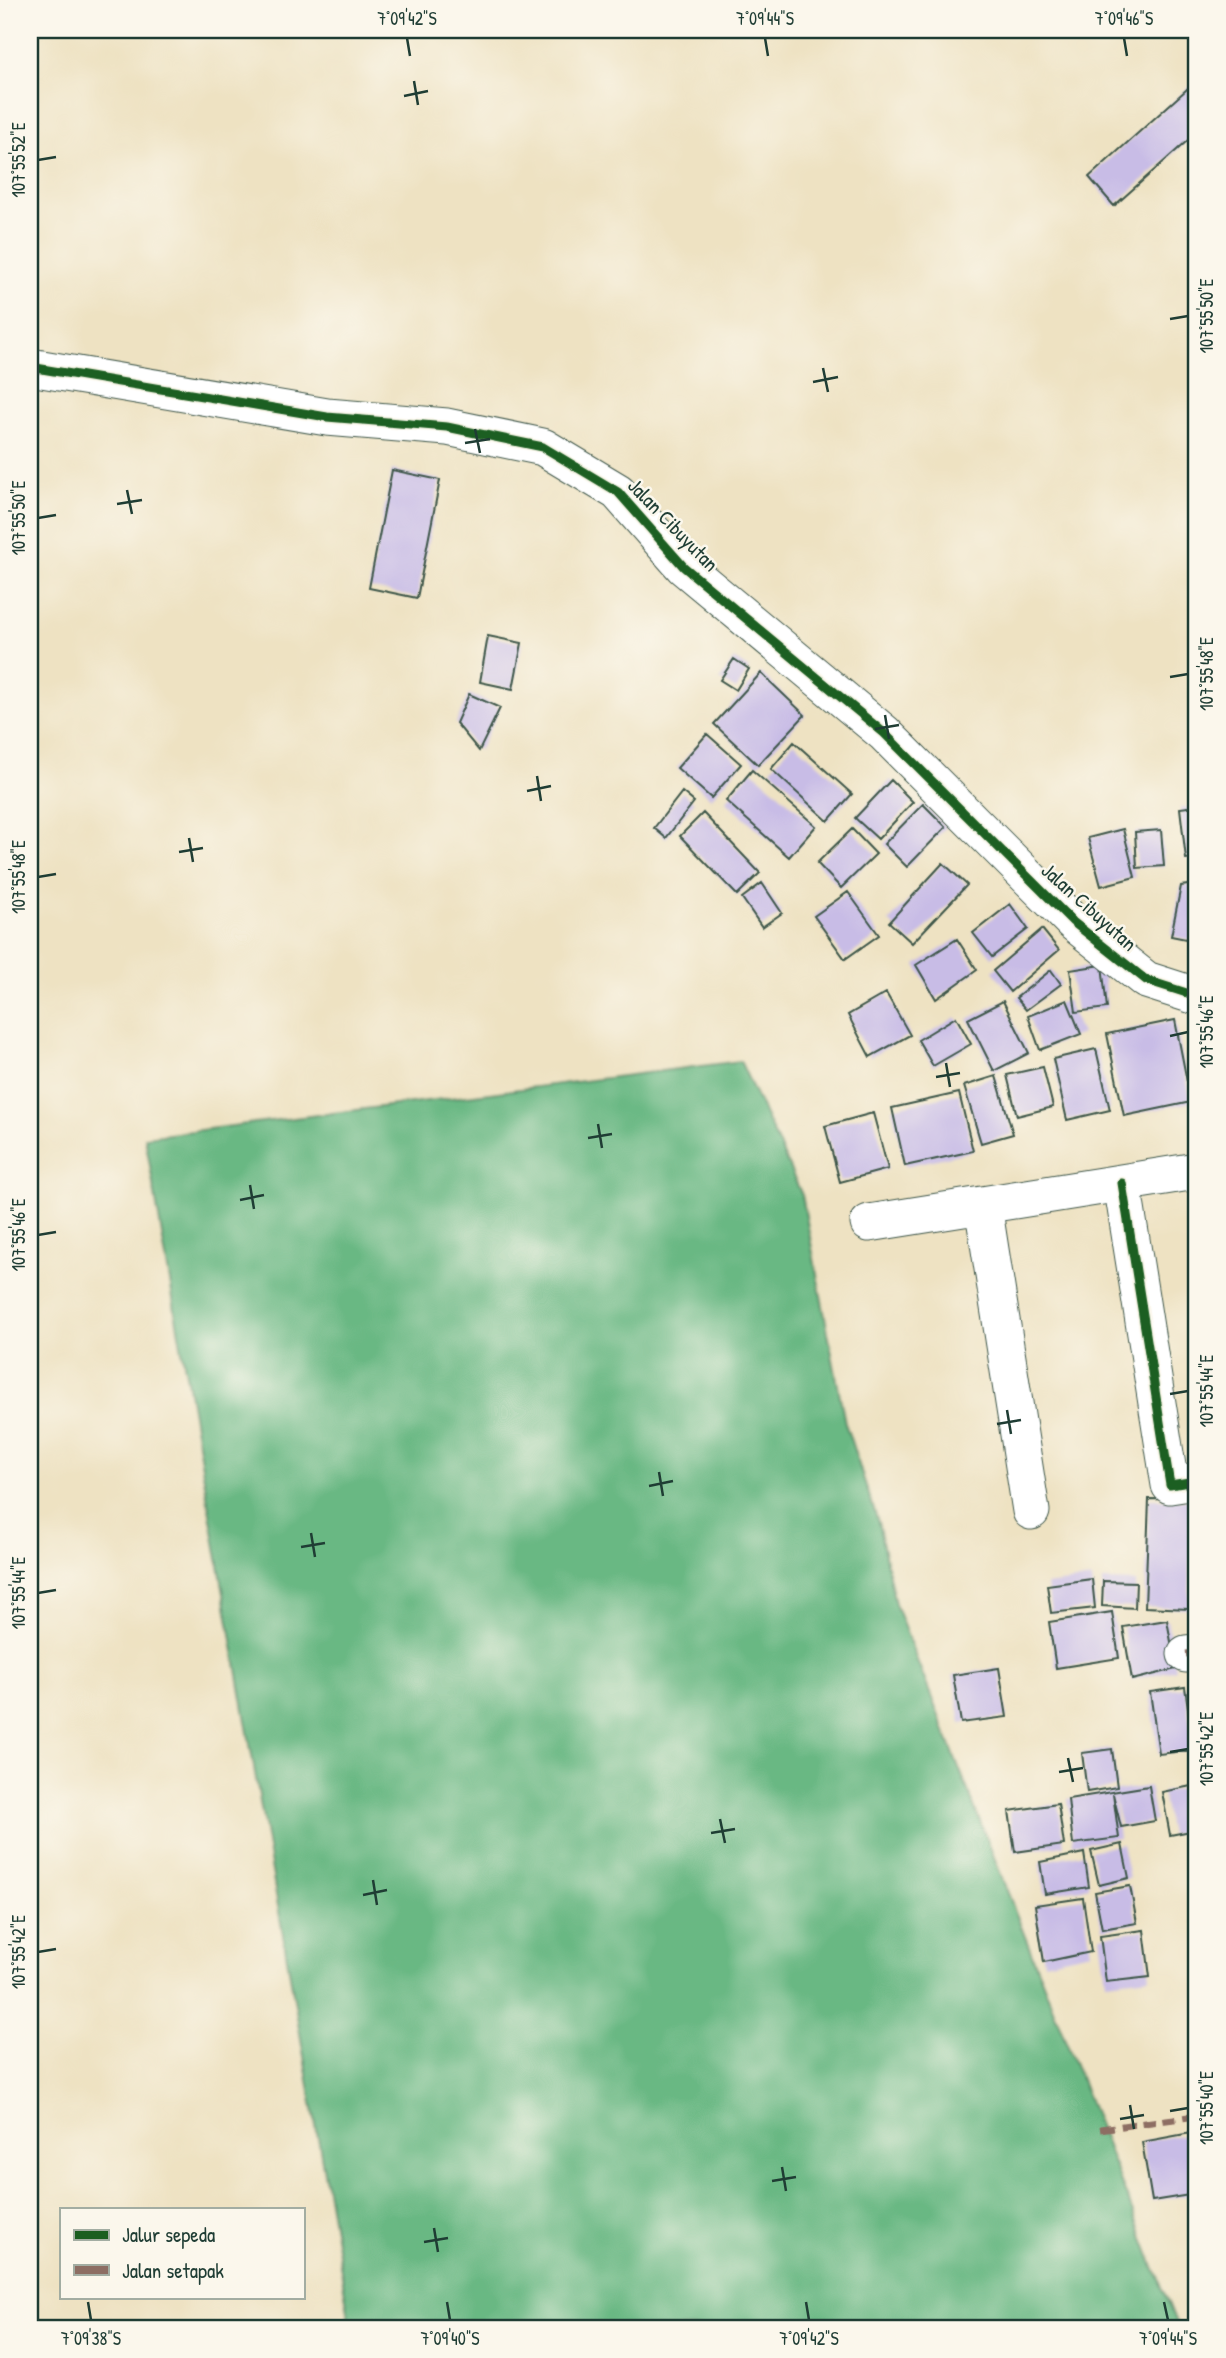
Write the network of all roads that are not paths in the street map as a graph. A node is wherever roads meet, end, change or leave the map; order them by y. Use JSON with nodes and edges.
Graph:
{"nodes":[{"id":1,"x":30,"y":367,"type":"edge"},
{"id":2,"x":1196,"y":996,"type":"edge"},
{"id":3,"x":1196,"y":1171,"type":"edge"},
{"id":4,"x":1122,"y":1183,"type":"junction"},
{"id":5,"x":983,"y":1205,"type":"junction"},
{"id":6,"x":869,"y":1223,"type":"dead end"},
{"id":7,"x":1196,"y":1481,"type":"edge"},
{"id":8,"x":1031,"y":1511,"type":"dead end"}],
"edges":[{"from":1,"to":2,"type":"street","name":"Jalan Cibuyutan"},
{"from":3,"to":4,"type":"street"},
{"from":4,"to":5,"type":"street"},
{"from":4,"to":7,"type":"street"},
{"from":5,"to":6,"type":"street"},
{"from":5,"to":8,"type":"street"}]}
